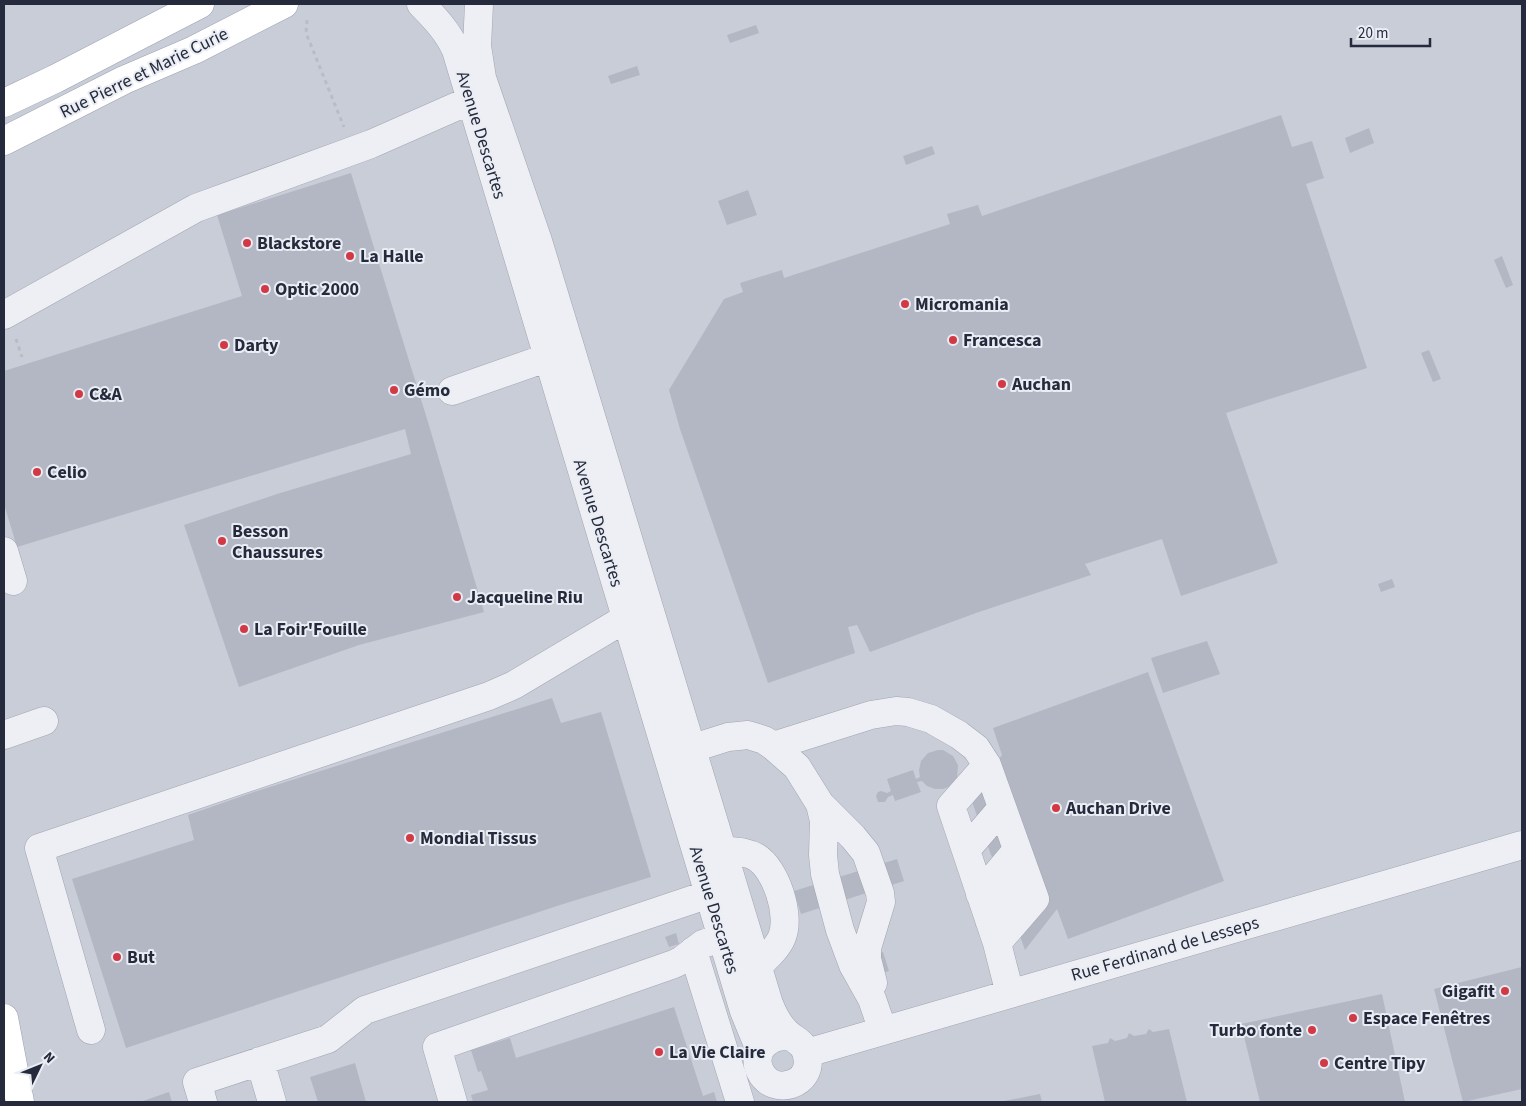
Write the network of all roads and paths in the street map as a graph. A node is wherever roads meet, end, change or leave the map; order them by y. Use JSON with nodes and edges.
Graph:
{"nodes":[{"id":1,"x":200,"y":4,"type":"edge"},
{"id":2,"x":284,"y":4,"type":"edge"},
{"id":3,"x":421,"y":4,"type":"edge"},
{"id":4,"x":479,"y":4,"type":"edge"},
{"id":5,"x":308,"y":15,"type":"dead end"},
{"id":6,"x":34,"y":89,"type":"junction"},
{"id":7,"x":4,"y":98,"type":"edge"},
{"id":8,"x":471,"y":100,"type":"junction"},
{"id":9,"x":4,"y":103,"type":"edge"},
{"id":10,"x":4,"y":141,"type":"edge"},
{"id":11,"x":362,"y":147,"type":"junction"},
{"id":12,"x":4,"y":315,"type":"edge"},
{"id":13,"x":560,"y":354,"type":"junction"},
{"id":14,"x":452,"y":391,"type":"dead end"},
{"id":15,"x":4,"y":551,"type":"edge"},
{"id":16,"x":13,"y":581,"type":"dead end"},
{"id":17,"x":639,"y":616,"type":"junction"},
{"id":18,"x":44,"y":721,"type":"dead end"},
{"id":19,"x":4,"y":735,"type":"edge"},
{"id":20,"x":773,"y":746,"type":"junction"},
{"id":21,"x":680,"y":752,"type":"junction"},
{"id":22,"x":820,"y":804,"type":"junction"},
{"id":23,"x":1006,"y":819,"type":"junction"},
{"id":24,"x":1522,"y":845,"type":"edge"},
{"id":25,"x":722,"y":850,"type":"junction"},
{"id":26,"x":970,"y":861,"type":"junction"},
{"id":27,"x":721,"y":890,"type":"junction"},
{"id":28,"x":734,"y":932,"type":"junction"},
{"id":29,"x":993,"y":932,"type":"junction"},
{"id":30,"x":693,"y":951,"type":"junction"},
{"id":31,"x":757,"y":967,"type":"junction"},
{"id":32,"x":1010,"y":994,"type":"junction"},
{"id":33,"x":872,"y":999,"type":"junction"},
{"id":34,"x":4,"y":1018,"type":"edge"},
{"id":35,"x":91,"y":1030,"type":"dead end"},
{"id":36,"x":883,"y":1032,"type":"junction"},
{"id":37,"x":260,"y":1061,"type":"junction"},
{"id":38,"x":800,"y":1068,"type":"edge"},
{"id":39,"x":767,"y":1077,"type":"edge"},
{"id":40,"x":737,"y":1094,"type":"edge"},
{"id":41,"x":20,"y":1102,"type":"edge"},
{"id":42,"x":203,"y":1102,"type":"edge"},
{"id":43,"x":272,"y":1102,"type":"edge"},
{"id":44,"x":453,"y":1102,"type":"edge"}],
"edges":[{"from":1,"to":6,"type":"main road","name":"Rue Pierre et Marie Curie"},
{"from":2,"to":10,"type":"main road","name":"Rue Pierre et Marie Curie"},
{"from":3,"to":8,"type":"street","name":"Avenue Descartes"},
{"from":4,"to":13,"type":"street","name":"Avenue Descartes"},
{"from":5,"to":11,"type":"path"},
{"from":6,"to":7,"type":"main road"},
{"from":6,"to":9,"type":"main road","name":"Rue Pierre et Marie Curie"},
{"from":8,"to":11,"type":"street"},
{"from":8,"to":13,"type":"street","name":"Avenue Descartes"},
{"from":11,"to":12,"type":"street"},
{"from":13,"to":14,"type":"street"},
{"from":13,"to":17,"type":"street","name":"Avenue Descartes"},
{"from":15,"to":16,"type":"street"},
{"from":17,"to":21,"type":"street","name":"Avenue Descartes"},
{"from":17,"to":35,"type":"street"},
{"from":18,"to":19,"type":"street"},
{"from":20,"to":21,"type":"street"},
{"from":20,"to":22,"type":"street"},
{"from":20,"to":23,"type":"street"},
{"from":21,"to":25,"type":"street","name":"Avenue Descartes"},
{"from":21,"to":27,"type":"street","name":"Avenue Descartes"},
{"from":22,"to":33,"type":"street"},
{"from":22,"to":33,"type":"street"},
{"from":23,"to":26,"type":"street"},
{"from":23,"to":26,"type":"street"},
{"from":23,"to":26,"type":"street"},
{"from":23,"to":29,"type":"street"},
{"from":24,"to":32,"type":"street","name":"Rue Ferdinand de Lesseps"},
{"from":25,"to":27,"type":"street","name":"Avenue Descartes"},
{"from":25,"to":31,"type":"street"},
{"from":26,"to":29,"type":"street"},
{"from":27,"to":28,"type":"street","name":"Avenue Descartes"},
{"from":27,"to":37,"type":"street"},
{"from":28,"to":30,"type":"street"},
{"from":28,"to":31,"type":"street","name":"Avenue Descartes"},
{"from":28,"to":39,"type":"street","name":"Avenue Descartes"},
{"from":29,"to":32,"type":"street"},
{"from":30,"to":40,"type":"street"},
{"from":30,"to":44,"type":"street"},
{"from":31,"to":38,"type":"street","name":"Avenue Descartes"},
{"from":32,"to":36,"type":"street","name":"Rue Ferdinand de Lesseps"},
{"from":33,"to":36,"type":"street"},
{"from":34,"to":41,"type":"main road"},
{"from":36,"to":38,"type":"street","name":"Rue Ferdinand de Lesseps"},
{"from":37,"to":42,"type":"street"},
{"from":37,"to":43,"type":"street"},
{"from":38,"to":39,"type":"street"},
{"from":38,"to":39,"type":"street"},
{"from":39,"to":40,"type":"street"}]}
